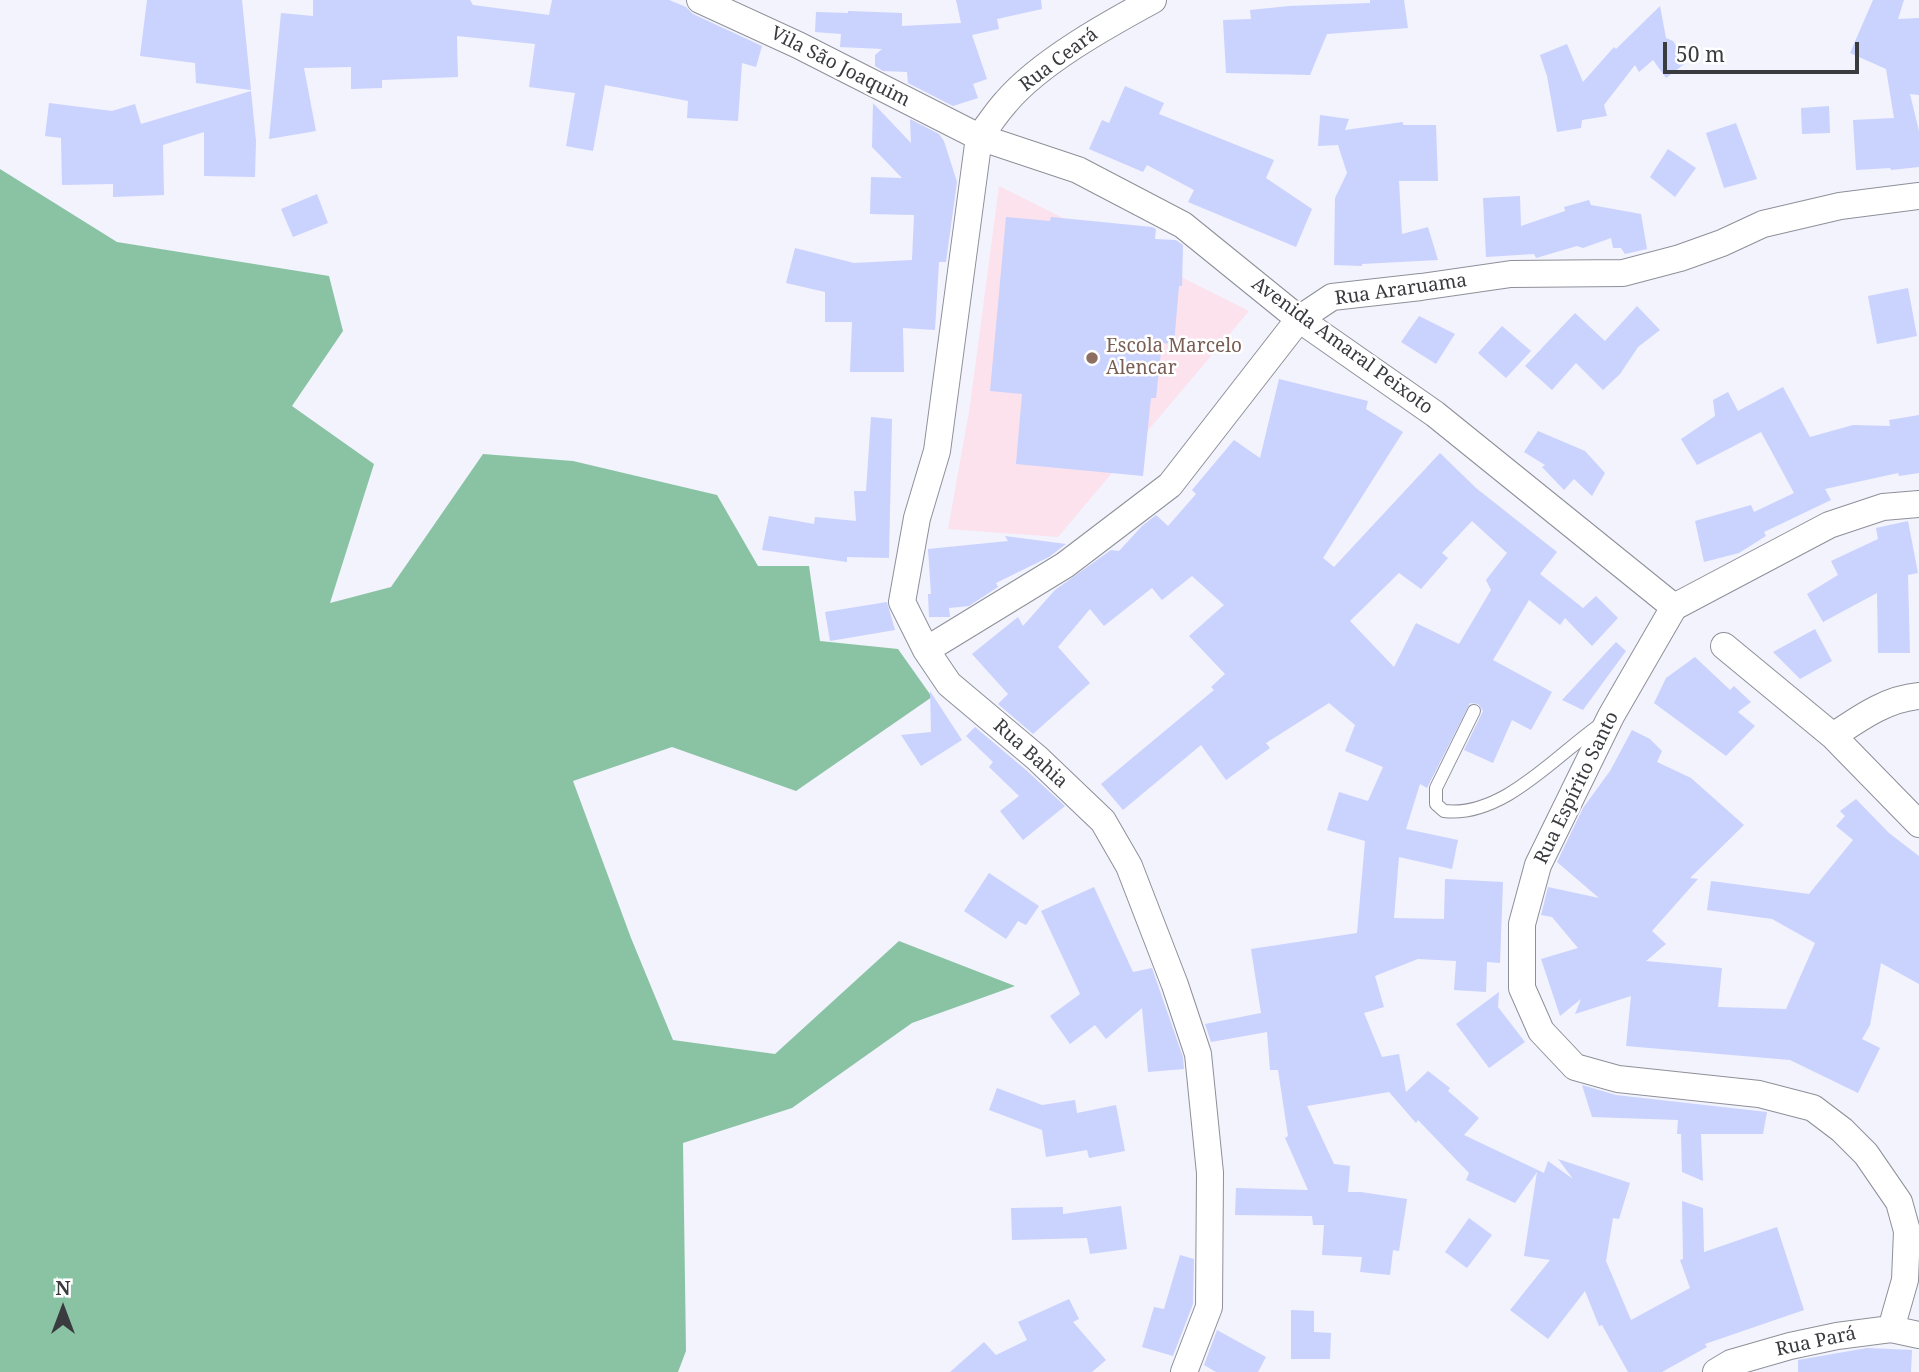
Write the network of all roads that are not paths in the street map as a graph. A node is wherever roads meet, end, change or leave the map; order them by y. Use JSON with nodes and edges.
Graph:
{"nodes":[{"id":1,"x":700,"y":0,"type":"edge"},
{"id":2,"x":1153,"y":0,"type":"edge"},
{"id":3,"x":979,"y":137,"type":"junction"},
{"id":4,"x":1919,"y":196,"type":"edge"},
{"id":5,"x":1299,"y":318,"type":"junction"},
{"id":6,"x":1919,"y":504,"type":"edge"},
{"id":7,"x":1674,"y":607,"type":"junction"},
{"id":8,"x":1724,"y":646,"type":"dead end"},
{"id":9,"x":926,"y":650,"type":"junction"},
{"id":10,"x":1919,"y":696,"type":"edge"},
{"id":11,"x":1474,"y":711,"type":"dead end"},
{"id":12,"x":1611,"y":716,"type":"junction"},
{"id":13,"x":1833,"y":736,"type":"junction"},
{"id":14,"x":1919,"y":824,"type":"edge"},
{"id":15,"x":1891,"y":1329,"type":"junction"},
{"id":16,"x":1919,"y":1335,"type":"edge"},
{"id":17,"x":1184,"y":1372,"type":"edge"},
{"id":18,"x":1716,"y":1372,"type":"edge"}],
"edges":[{"from":1,"to":3,"type":"street","name":"Vila São Joaquim"},
{"from":2,"to":3,"type":"street","name":"Rua Ceará"},
{"from":3,"to":5,"type":"street","name":"Avenida Amaral Peixoto"},
{"from":3,"to":9,"type":"street","name":"Rua Bahia"},
{"from":4,"to":5,"type":"street","name":"Rua Araruama"},
{"from":5,"to":7,"type":"street","name":"Avenida Amaral Peixoto"},
{"from":5,"to":9,"type":"street","name":"Rua Araruama"},
{"from":6,"to":7,"type":"street"},
{"from":7,"to":12,"type":"street","name":"Rua Espírito Santo"},
{"from":8,"to":13,"type":"street"},
{"from":9,"to":17,"type":"street","name":"Rua Bahia"},
{"from":10,"to":13,"type":"street"},
{"from":11,"to":12,"type":"lane"},
{"from":12,"to":15,"type":"street","name":"Rua Espírito Santo"},
{"from":13,"to":14,"type":"street"},
{"from":15,"to":16,"type":"street","name":"Rua Pará"},
{"from":15,"to":18,"type":"street","name":"Rua Pará"}]}
